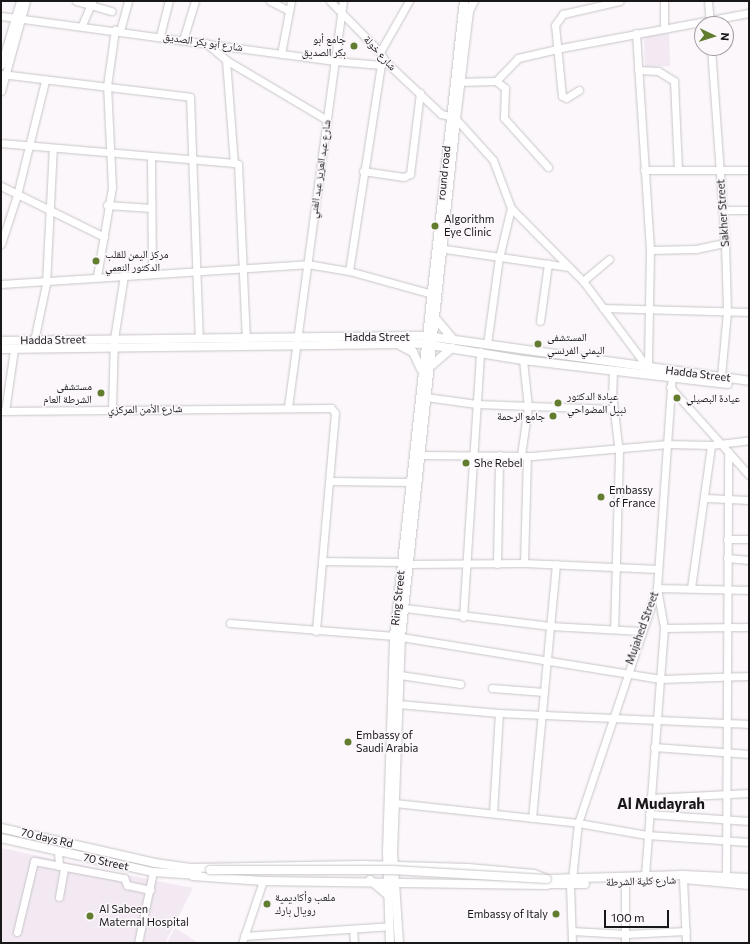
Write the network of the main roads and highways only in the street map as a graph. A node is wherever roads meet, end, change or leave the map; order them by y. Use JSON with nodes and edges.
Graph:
{"nodes":[{"id":1,"x":464,"y":1,"type":"edge"},
{"id":2,"x":474,"y":1,"type":"edge"},
{"id":3,"x":458,"y":81,"type":"junction"},
{"id":4,"x":453,"y":117,"type":"junction"},
{"id":5,"x":436,"y":319,"type":"junction"},
{"id":6,"x":428,"y":321,"type":"junction"},
{"id":7,"x":430,"y":336,"type":"junction"},
{"id":8,"x":410,"y":337,"type":"junction"},
{"id":9,"x":298,"y":340,"type":"junction"},
{"id":10,"x":1,"y":341,"type":"edge"},
{"id":11,"x":114,"y":342,"type":"junction"},
{"id":12,"x":454,"y":344,"type":"junction"},
{"id":13,"x":400,"y":345,"type":"junction"},
{"id":14,"x":429,"y":345,"type":"junction"},
{"id":15,"x":1,"y":349,"type":"edge"},
{"id":16,"x":430,"y":366,"type":"junction"},
{"id":17,"x":421,"y":370,"type":"junction"},
{"id":18,"x":672,"y":375,"type":"junction"},
{"id":19,"x":749,"y":381,"type":"edge"},
{"id":20,"x":749,"y":386,"type":"edge"},
{"id":21,"x":405,"y":563,"type":"junction"},
{"id":22,"x":398,"y":636,"type":"junction"},
{"id":23,"x":393,"y":764,"type":"junction"},
{"id":24,"x":1,"y":828,"type":"edge"},
{"id":25,"x":1,"y":838,"type":"edge"},
{"id":26,"x":390,"y":853,"type":"junction"},
{"id":27,"x":362,"y":865,"type":"junction"},
{"id":28,"x":387,"y":865,"type":"junction"},
{"id":29,"x":404,"y":866,"type":"junction"},
{"id":30,"x":426,"y":866,"type":"junction"},
{"id":31,"x":193,"y":872,"type":"junction"},
{"id":32,"x":211,"y":872,"type":"junction"},
{"id":33,"x":749,"y":878,"type":"edge"},
{"id":34,"x":366,"y":880,"type":"junction"},
{"id":35,"x":391,"y":880,"type":"junction"},
{"id":36,"x":410,"y":880,"type":"junction"},
{"id":37,"x":426,"y":881,"type":"junction"},
{"id":38,"x":547,"y":882,"type":"junction"},
{"id":39,"x":573,"y":882,"type":"junction"},
{"id":40,"x":749,"y":885,"type":"edge"},
{"id":41,"x":392,"y":894,"type":"junction"},
{"id":42,"x":390,"y":943,"type":"edge"},
{"id":43,"x":399,"y":943,"type":"edge"}],
"edges":[{"from":1,"to":3,"type":"main road","name":"round road"},
{"from":2,"to":3,"type":"main road","name":"round road"},
{"from":3,"to":4,"type":"main road","name":"round road"},
{"from":4,"to":5,"type":"main road","name":"round road"},
{"from":4,"to":6,"type":"main road","name":"round road"},
{"from":5,"to":7,"type":"main road","name":"round road"},
{"from":5,"to":12,"type":"main road"},
{"from":6,"to":7,"type":"main road","name":"round road"},
{"from":6,"to":8,"type":"main road"},
{"from":7,"to":8,"type":"main road","name":"Hadda Street"},
{"from":7,"to":12,"type":"main road","name":"Hadda Street"},
{"from":7,"to":14,"type":"main road","name":"round road"},
{"from":8,"to":9,"type":"main road","name":"Hadda Street"},
{"from":9,"to":11,"type":"main road","name":"Hadda Street"},
{"from":9,"to":11,"type":"main road","name":"Hadda Street"},
{"from":9,"to":13,"type":"main road","name":"Hadda Street"},
{"from":10,"to":11,"type":"main road","name":"Hadda Street"},
{"from":11,"to":15,"type":"main road","name":"Hadda Street"},
{"from":12,"to":14,"type":"main road","name":"Hadda Street"},
{"from":12,"to":16,"type":"main road"},
{"from":12,"to":18,"type":"main road","name":"Hadda Street"},
{"from":12,"to":18,"type":"main road","name":"Hadda Street"},
{"from":13,"to":14,"type":"main road","name":"Hadda Street"},
{"from":13,"to":17,"type":"main road"},
{"from":14,"to":16,"type":"main road","name":"Ring Street"},
{"from":14,"to":17,"type":"main road","name":"Ring Street"},
{"from":16,"to":21,"type":"main road","name":"Ring Street"},
{"from":17,"to":21,"type":"main road","name":"Ring Street"},
{"from":18,"to":19,"type":"main road","name":"Hadda Street"},
{"from":18,"to":20,"type":"main road","name":"Hadda Street"},
{"from":21,"to":22,"type":"main road","name":"Ring Street"},
{"from":21,"to":22,"type":"main road","name":"Ring Street"},
{"from":22,"to":23,"type":"main road","name":"Ring Street"},
{"from":22,"to":23,"type":"main road","name":"Ring Street"},
{"from":23,"to":26,"type":"main road","name":"Ring Street"},
{"from":23,"to":26,"type":"main road","name":"Ring Street"},
{"from":24,"to":31,"type":"main road","name":"70 days Rd"},
{"from":25,"to":31,"type":"main road","name":"70 Street"},
{"from":26,"to":28,"type":"main road"},
{"from":26,"to":28,"type":"main road"},
{"from":26,"to":29,"type":"main road"},
{"from":27,"to":28,"type":"main road"},
{"from":27,"to":31,"type":"main road"},
{"from":27,"to":34,"type":"main road"},
{"from":28,"to":29,"type":"main road"},
{"from":28,"to":35,"type":"main road"},
{"from":29,"to":30,"type":"main road"},
{"from":30,"to":37,"type":"main road"},
{"from":30,"to":38,"type":"main road"},
{"from":31,"to":32,"type":"main road","name":"70 Street"},
{"from":31,"to":34,"type":"main road"},
{"from":32,"to":38,"type":"main road","name":"شارع كلية الشرطة"},
{"from":32,"to":38,"type":"main road","bridge":true},
{"from":33,"to":39,"type":"main road","name":"شارع كلية الشرطة"},
{"from":34,"to":35,"type":"main road"},
{"from":34,"to":41,"type":"main road"},
{"from":35,"to":36,"type":"main road"},
{"from":35,"to":41,"type":"main road"},
{"from":36,"to":37,"type":"main road"},
{"from":36,"to":41,"type":"main road"},
{"from":37,"to":38,"type":"main road"},
{"from":38,"to":39,"type":"main road","name":"شارع كلية الشرطة"},
{"from":39,"to":40,"type":"main road","name":"شارع كلية الشرطة"},
{"from":41,"to":42,"type":"main road"},
{"from":41,"to":43,"type":"main road"}]}
